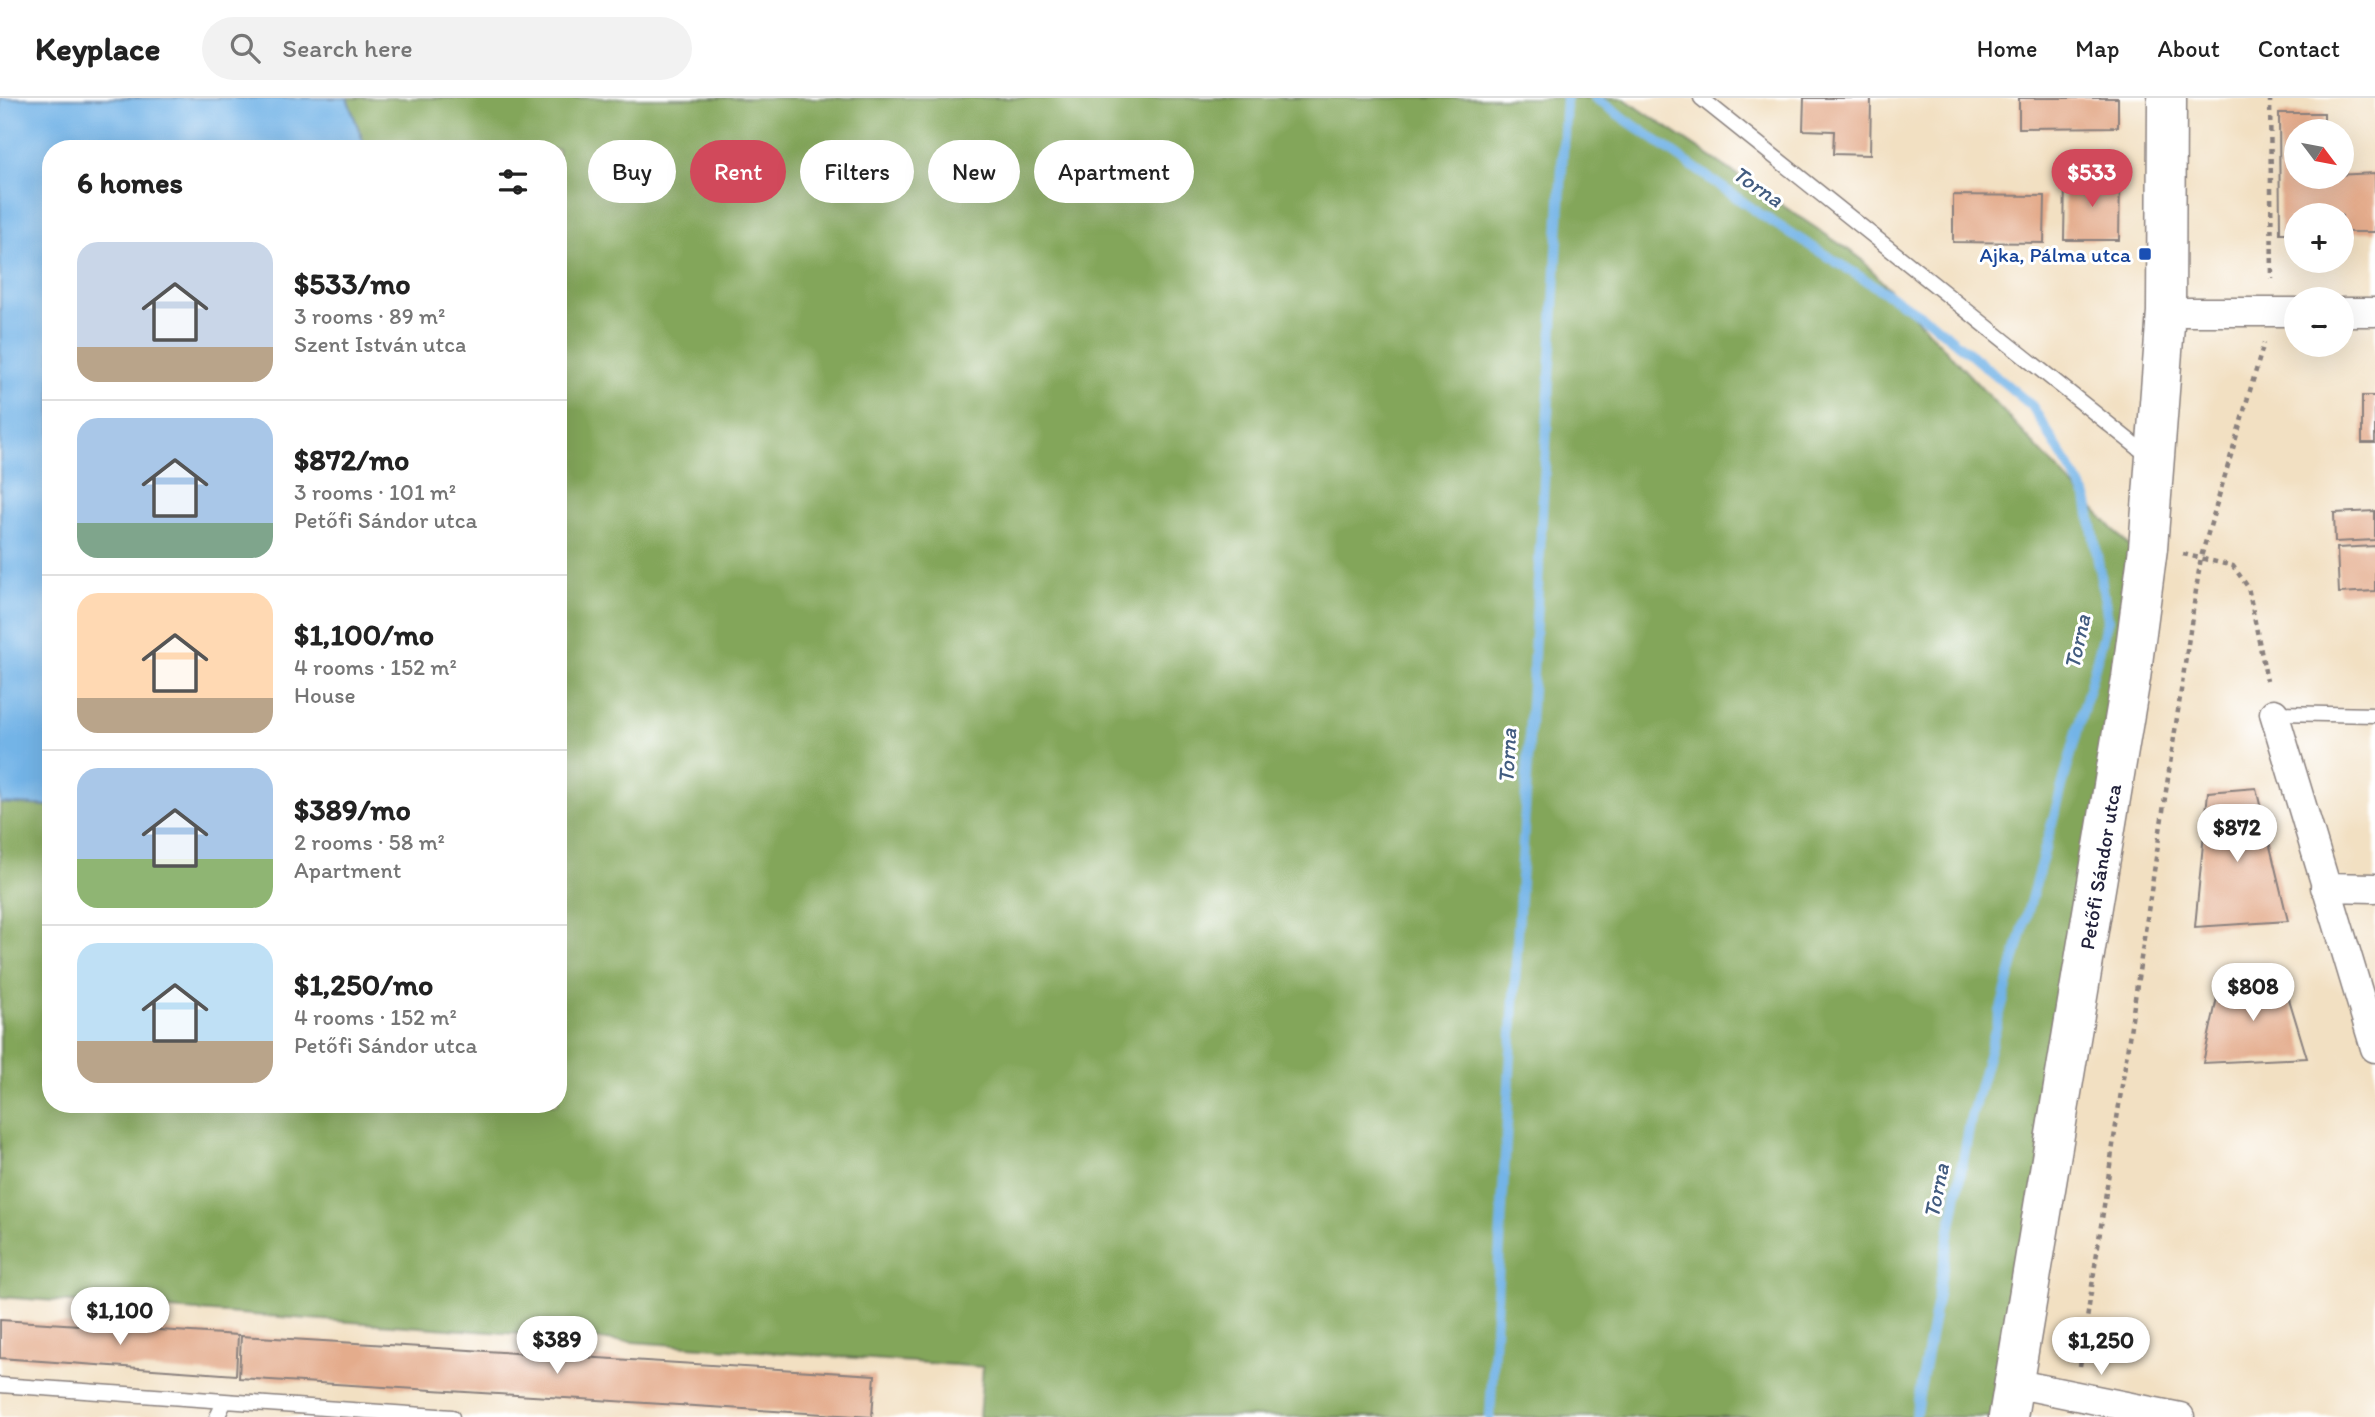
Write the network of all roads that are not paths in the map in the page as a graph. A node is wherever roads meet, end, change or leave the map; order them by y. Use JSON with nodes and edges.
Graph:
{"nodes":[{"id":1,"x":1701,"y":98,"type":"edge"},
{"id":2,"x":2166,"y":98,"type":"edge"},
{"id":3,"x":2166,"y":312,"type":"junction"},
{"id":4,"x":2284,"y":312,"type":"edge"},
{"id":5,"x":2354,"y":312,"type":"edge"},
{"id":6,"x":2375,"y":312,"type":"edge"},
{"id":7,"x":2155,"y":461,"type":"junction"},
{"id":8,"x":2274,"y":713,"type":"joint"},
{"id":9,"x":2375,"y":715,"type":"edge"},
{"id":10,"x":2325,"y":887,"type":"junction"},
{"id":11,"x":2375,"y":888,"type":"edge"},
{"id":12,"x":2375,"y":1048,"type":"edge"},
{"id":13,"x":0,"y":1385,"type":"edge"},
{"id":14,"x":2010,"y":1400,"type":"edge"},
{"id":15,"x":225,"y":1401,"type":"junction"},
{"id":16,"x":315,"y":1412,"type":"edge"},
{"id":17,"x":217,"y":1417,"type":"edge"},
{"id":18,"x":444,"y":1417,"type":"edge"},
{"id":19,"x":2180,"y":1417,"type":"edge"}],
"edges":[{"from":1,"to":7,"type":"lane"},
{"from":2,"to":3,"type":"main road","name":"Petőfi Sándor utca"},
{"from":3,"to":4,"type":"street"},
{"from":3,"to":7,"type":"main road","name":"Petőfi Sándor utca"},
{"from":5,"to":6,"type":"street"},
{"from":7,"to":14,"type":"main road","name":"Petőfi Sándor utca"},
{"from":8,"to":9,"type":"lane"},
{"from":8,"to":10,"type":"street"},
{"from":10,"to":11,"type":"street"},
{"from":10,"to":12,"type":"street"},
{"from":13,"to":15,"type":"lane"},
{"from":14,"to":19,"type":"street"},
{"from":15,"to":16,"type":"lane"},
{"from":15,"to":17,"type":"lane"},
{"from":16,"to":18,"type":"lane"}]}
